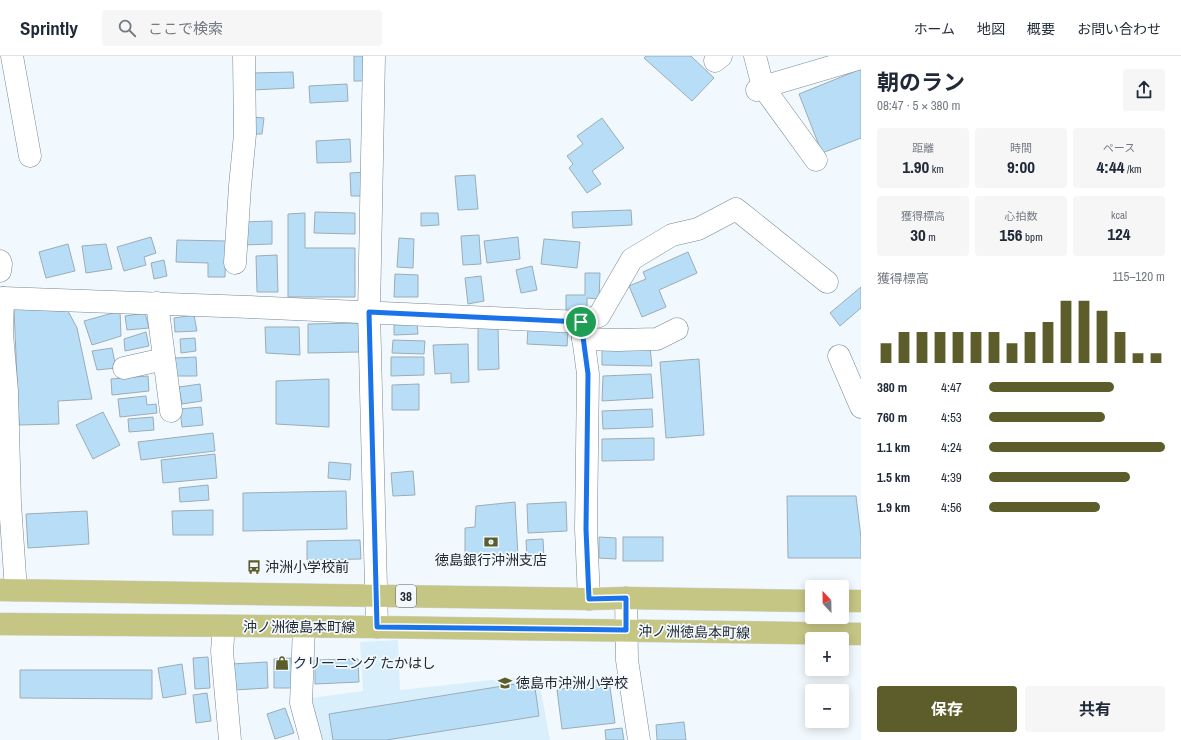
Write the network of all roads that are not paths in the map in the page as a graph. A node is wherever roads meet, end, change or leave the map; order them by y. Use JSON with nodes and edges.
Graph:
{"nodes":[{"id":1,"x":12,"y":56,"type":"edge"},
{"id":2,"x":244,"y":56,"type":"edge"},
{"id":3,"x":374,"y":56,"type":"edge"},
{"id":4,"x":755,"y":56,"type":"edge"},
{"id":5,"x":861,"y":58,"type":"edge"},
{"id":6,"x":760,"y":89,"type":"junction"},
{"id":7,"x":30,"y":156,"type":"dead end"},
{"id":8,"x":816,"y":160,"type":"dead end"},
{"id":9,"x":0,"y":261,"type":"edge"},
{"id":10,"x":235,"y":263,"type":"dead end"},
{"id":11,"x":0,"y":271,"type":"edge"},
{"id":12,"x":826,"y":282,"type":"dead end"},
{"id":13,"x":1,"y":298,"type":"edge"},
{"id":14,"x":157,"y":303,"type":"junction"},
{"id":15,"x":369,"y":312,"type":"junction"},
{"id":16,"x":677,"y":329,"type":"dead end"},
{"id":17,"x":582,"y":330,"type":"junction"},
{"id":18,"x":840,"y":356,"type":"dead end"},
{"id":19,"x":164,"y":359,"type":"junction"},
{"id":20,"x":124,"y":368,"type":"dead end"},
{"id":21,"x":861,"y":407,"type":"edge"},
{"id":22,"x":171,"y":411,"type":"dead end"},
{"id":23,"x":8,"y":590,"type":"edge"},
{"id":24,"x":376,"y":596,"type":"junction"},
{"id":25,"x":626,"y":598,"type":"junction"},
{"id":26,"x":589,"y":599,"type":"junction"},
{"id":27,"x":805,"y":601,"type":"edge"},
{"id":28,"x":849,"y":601,"type":"edge"},
{"id":29,"x":861,"y":602,"type":"edge"},
{"id":30,"x":0,"y":624,"type":"edge"},
{"id":31,"x":224,"y":626,"type":"junction"},
{"id":32,"x":304,"y":627,"type":"junction"},
{"id":33,"x":377,"y":627,"type":"junction"},
{"id":34,"x":626,"y":630,"type":"junction"},
{"id":35,"x":861,"y":634,"type":"edge"},
{"id":36,"x":230,"y":740,"type":"edge"},
{"id":37,"x":311,"y":740,"type":"edge"},
{"id":38,"x":639,"y":740,"type":"edge"}],
"edges":[{"from":1,"to":7,"type":"street"},
{"from":2,"to":10,"type":"street"},
{"from":3,"to":15,"type":"street"},
{"from":4,"to":6,"type":"street"},
{"from":5,"to":6,"type":"street"},
{"from":6,"to":8,"type":"street"},
{"from":9,"to":11,"type":"street"},
{"from":12,"to":17,"type":"street"},
{"from":13,"to":14,"type":"street"},
{"from":13,"to":23,"type":"street"},
{"from":14,"to":15,"type":"street"},
{"from":14,"to":19,"type":"street"},
{"from":15,"to":17,"type":"street"},
{"from":15,"to":24,"type":"street"},
{"from":16,"to":17,"type":"street"},
{"from":17,"to":26,"type":"street"},
{"from":18,"to":21,"type":"street"},
{"from":19,"to":20,"type":"street"},
{"from":19,"to":22,"type":"street"},
{"from":23,"to":24,"type":"main road","number":"38"},
{"from":24,"to":26,"type":"main road","number":"38"},
{"from":24,"to":33,"type":"street"},
{"from":25,"to":26,"type":"main road","number":"38"},
{"from":25,"to":27,"type":"main road","number":"38"},
{"from":25,"to":34,"type":"street"},
{"from":28,"to":29,"type":"main road"},
{"from":30,"to":31,"type":"main road","name":"沖ノ洲徳島本町線","number":"38"},
{"from":31,"to":32,"type":"main road","name":"沖ノ洲徳島本町線","number":"38"},
{"from":31,"to":36,"type":"street"},
{"from":32,"to":33,"type":"main road","name":"沖ノ洲徳島本町線","number":"38"},
{"from":32,"to":37,"type":"street"},
{"from":33,"to":34,"type":"main road","name":"沖ノ洲徳島本町線","number":"38"},
{"from":34,"to":35,"type":"main road","name":"沖ノ洲徳島本町線","number":"38"},
{"from":34,"to":38,"type":"street"}]}
